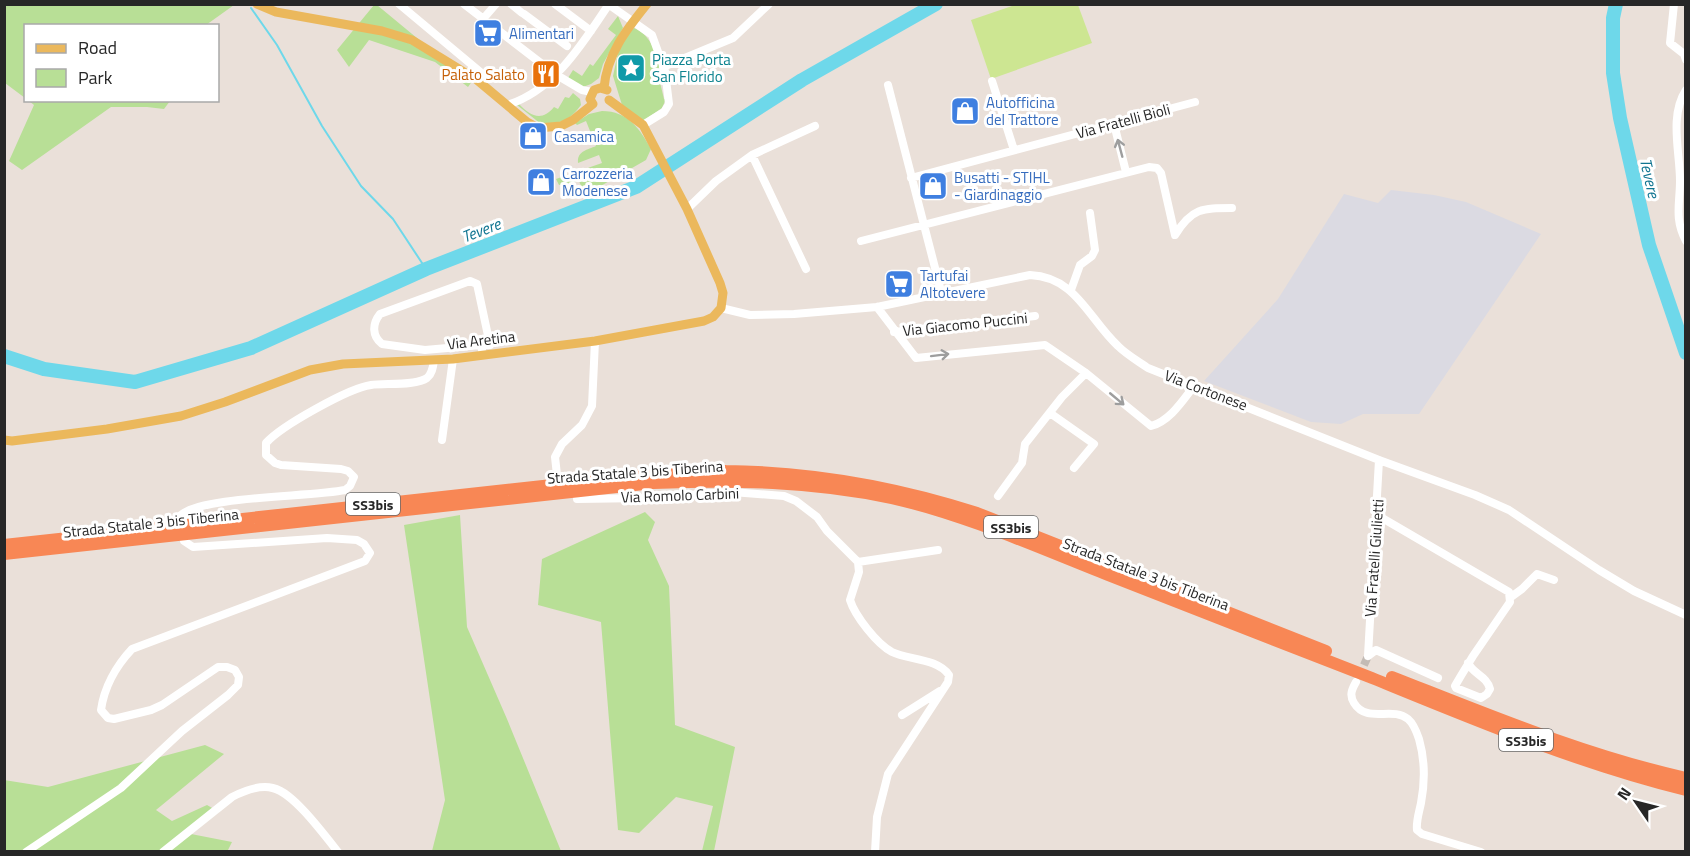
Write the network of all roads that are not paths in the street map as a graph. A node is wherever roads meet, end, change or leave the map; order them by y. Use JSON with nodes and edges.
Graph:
{"nodes":[{"id":1,"x":257,"y":4,"type":"edge"},
{"id":2,"x":399,"y":4,"type":"edge"},
{"id":3,"x":464,"y":4,"type":"edge"},
{"id":4,"x":496,"y":4,"type":"edge"},
{"id":5,"x":511,"y":4,"type":"edge"},
{"id":6,"x":555,"y":4,"type":"edge"},
{"id":7,"x":647,"y":4,"type":"edge"},
{"id":8,"x":769,"y":4,"type":"edge"},
{"id":9,"x":1674,"y":4,"type":"edge"},
{"id":10,"x":608,"y":5,"type":"edge"},
{"id":11,"x":483,"y":19,"type":"junction"},
{"id":12,"x":633,"y":22,"type":"junction"},
{"id":13,"x":591,"y":31,"type":"junction"},
{"id":14,"x":570,"y":48,"type":"junction"},
{"id":15,"x":1686,"y":60,"type":"edge"},
{"id":16,"x":663,"y":66,"type":"junction"},
{"id":17,"x":555,"y":74,"type":"junction"},
{"id":18,"x":992,"y":81,"type":"dead end"},
{"id":19,"x":483,"y":85,"type":"junction"},
{"id":20,"x":888,"y":85,"type":"dead end"},
{"id":21,"x":604,"y":88,"type":"junction"},
{"id":22,"x":1686,"y":90,"type":"edge"},
{"id":23,"x":592,"y":92,"type":"junction"},
{"id":24,"x":609,"y":100,"type":"junction"},
{"id":25,"x":1195,"y":102,"type":"dead end"},
{"id":26,"x":593,"y":104,"type":"junction"},
{"id":27,"x":507,"y":105,"type":"junction"},
{"id":28,"x":1114,"y":124,"type":"junction"},
{"id":29,"x":643,"y":125,"type":"junction"},
{"id":30,"x":815,"y":126,"type":"dead end"},
{"id":31,"x":1014,"y":150,"type":"junction"},
{"id":32,"x":752,"y":155,"type":"junction"},
{"id":33,"x":1126,"y":172,"type":"junction"},
{"id":34,"x":911,"y":178,"type":"junction"},
{"id":35,"x":1232,"y":207,"type":"dead end"},
{"id":36,"x":687,"y":209,"type":"junction"},
{"id":37,"x":1090,"y":213,"type":"dead end"},
{"id":38,"x":924,"y":226,"type":"junction"},
{"id":39,"x":861,"y":241,"type":"dead end"},
{"id":40,"x":1686,"y":241,"type":"edge"},
{"id":41,"x":806,"y":269,"type":"dead end"},
{"id":42,"x":1071,"y":290,"type":"junction"},
{"id":43,"x":942,"y":295,"type":"junction"},
{"id":44,"x":877,"y":307,"type":"junction"},
{"id":45,"x":721,"y":308,"type":"junction"},
{"id":46,"x":1035,"y":316,"type":"dead end"},
{"id":47,"x":894,"y":332,"type":"junction"},
{"id":48,"x":595,"y":340,"type":"junction"},
{"id":49,"x":482,"y":350,"type":"junction"},
{"id":50,"x":453,"y":359,"type":"junction"},
{"id":51,"x":434,"y":361,"type":"junction"},
{"id":52,"x":1086,"y":373,"type":"junction"},
{"id":53,"x":1194,"y":386,"type":"junction"},
{"id":54,"x":1050,"y":412,"type":"junction"},
{"id":55,"x":4,"y":440,"type":"edge"},
{"id":56,"x":442,"y":440,"type":"dead end"},
{"id":57,"x":1379,"y":460,"type":"junction"},
{"id":58,"x":1074,"y":468,"type":"dead end"},
{"id":59,"x":557,"y":476,"type":"dead end"},
{"id":60,"x":998,"y":496,"type":"dead end"},
{"id":61,"x":577,"y":499,"type":"dead end"},
{"id":62,"x":1377,"y":515,"type":"junction"},
{"id":63,"x":205,"y":527,"type":"junction"},
{"id":64,"x":4,"y":545,"type":"edge"},
{"id":65,"x":938,"y":550,"type":"dead end"},
{"id":66,"x":4,"y":554,"type":"edge"},
{"id":67,"x":858,"y":562,"type":"junction"},
{"id":68,"x":1554,"y":580,"type":"dead end"},
{"id":69,"x":1511,"y":597,"type":"junction"},
{"id":70,"x":1686,"y":615,"type":"edge"},
{"id":71,"x":1468,"y":663,"type":"junction"},
{"id":72,"x":1373,"y":674,"type":"junction"},
{"id":73,"x":1438,"y":678,"type":"dead end"},
{"id":74,"x":1356,"y":682,"type":"tunnel mouth"},
{"id":75,"x":944,"y":689,"type":"junction"},
{"id":76,"x":902,"y":715,"type":"dead end"},
{"id":77,"x":1686,"y":778,"type":"edge"},
{"id":78,"x":1686,"y":790,"type":"edge"},
{"id":79,"x":26,"y":852,"type":"edge"},
{"id":80,"x":163,"y":852,"type":"edge"},
{"id":81,"x":338,"y":852,"type":"edge"},
{"id":82,"x":875,"y":852,"type":"edge"},
{"id":83,"x":1481,"y":852,"type":"edge"}],
"edges":[{"from":1,"to":19,"type":"main road"},
{"from":2,"to":19,"type":"street"},
{"from":3,"to":11,"type":"street"},
{"from":4,"to":11,"type":"street"},
{"from":5,"to":14,"type":"street"},
{"from":6,"to":13,"type":"street"},
{"from":7,"to":12,"type":"main road"},
{"from":8,"to":16,"type":"street"},
{"from":9,"to":15,"type":"street"},
{"from":10,"to":12,"type":"street"},
{"from":10,"to":13,"type":"street"},
{"from":11,"to":17,"type":"street"},
{"from":12,"to":16,"type":"street"},
{"from":12,"to":21,"type":"main road"},
{"from":13,"to":14,"type":"street"},
{"from":14,"to":17,"type":"street"},
{"from":16,"to":29,"type":"street"},
{"from":17,"to":23,"type":"street"},
{"from":17,"to":27,"type":"street"},
{"from":18,"to":31,"type":"street"},
{"from":19,"to":27,"type":"main road"},
{"from":20,"to":34,"type":"street"},
{"from":21,"to":23,"type":"main road"},
{"from":21,"to":24,"type":"main road"},
{"from":22,"to":40,"type":"street"},
{"from":23,"to":26,"type":"main road"},
{"from":24,"to":26,"type":"main road"},
{"from":24,"to":29,"type":"main road"},
{"from":25,"to":28,"type":"street","name":"Via Fratelli Bioli"},
{"from":26,"to":27,"type":"main road"},
{"from":28,"to":31,"type":"street","name":"Via Fratelli Bioli"},
{"from":33,"to":28,"type":"street","one_way":true},
{"from":29,"to":36,"type":"main road"},
{"from":30,"to":32,"type":"street"},
{"from":31,"to":34,"type":"street","name":"Via Fratelli Bioli"},
{"from":32,"to":36,"type":"street"},
{"from":32,"to":41,"type":"street"},
{"from":33,"to":35,"type":"street"},
{"from":33,"to":38,"type":"street"},
{"from":34,"to":38,"type":"street"},
{"from":36,"to":45,"type":"main road"},
{"from":37,"to":42,"type":"street"},
{"from":38,"to":39,"type":"street"},
{"from":38,"to":43,"type":"street"},
{"from":42,"to":43,"type":"street","name":"Via Cortonese"},
{"from":42,"to":53,"type":"street","name":"Via Cortonese"},
{"from":43,"to":44,"type":"street","name":"Via Cortonese"},
{"from":44,"to":45,"type":"street","name":"Via Cortonese"},
{"from":44,"to":47,"type":"street"},
{"from":45,"to":48,"type":"main road","name":"Via Aretina"},
{"from":46,"to":47,"type":"street","name":"Via Giacomo Puccini"},
{"from":47,"to":52,"type":"street","one_way":true},
{"from":48,"to":49,"type":"main road","name":"Via Aretina"},
{"from":48,"to":59,"type":"street"},
{"from":49,"to":49,"type":"street"},
{"from":49,"to":50,"type":"main road","name":"Via Aretina"},
{"from":50,"to":51,"type":"main road","name":"Via Aretina"},
{"from":50,"to":56,"type":"street"},
{"from":51,"to":55,"type":"main road","name":"Via Aretina"},
{"from":51,"to":79,"type":"street"},
{"from":52,"to":53,"type":"street","one_way":true},
{"from":52,"to":54,"type":"street"},
{"from":53,"to":57,"type":"street","name":"Via Cortonese"},
{"from":54,"to":58,"type":"street"},
{"from":54,"to":60,"type":"street"},
{"from":57,"to":62,"type":"street","name":"Via Fratelli Giulietti"},
{"from":57,"to":70,"type":"street","name":"Via Cortonese"},
{"from":61,"to":67,"type":"street","name":"Via Romolo Carbini"},
{"from":62,"to":69,"type":"street"},
{"from":62,"to":73,"type":"street","name":"Via Fratelli Giulietti"},
{"from":63,"to":64,"type":"highway","name":"Strada Statale 3 bis Tiberina","number":"SS3bis"},
{"from":63,"to":66,"type":"highway","name":"Strada Statale 3 bis Tiberina","number":"SS3bis"},
{"from":63,"to":72,"type":"highway","name":"Strada Statale 3 bis Tiberina","number":"SS3bis"},
{"from":65,"to":67,"type":"street"},
{"from":67,"to":75,"type":"street"},
{"from":68,"to":69,"type":"street"},
{"from":69,"to":71,"type":"street"},
{"from":71,"to":71,"type":"street"},
{"from":72,"to":77,"type":"highway","name":"Strada Statale 3 bis Tiberina","number":"SS3bis"},
{"from":72,"to":78,"type":"highway","name":"Strada Statale 3 bis Tiberina","number":"SS3bis"},
{"from":74,"to":83,"type":"street"},
{"from":75,"to":76,"type":"street"},
{"from":75,"to":82,"type":"street"},
{"from":80,"to":81,"type":"street"}]}
